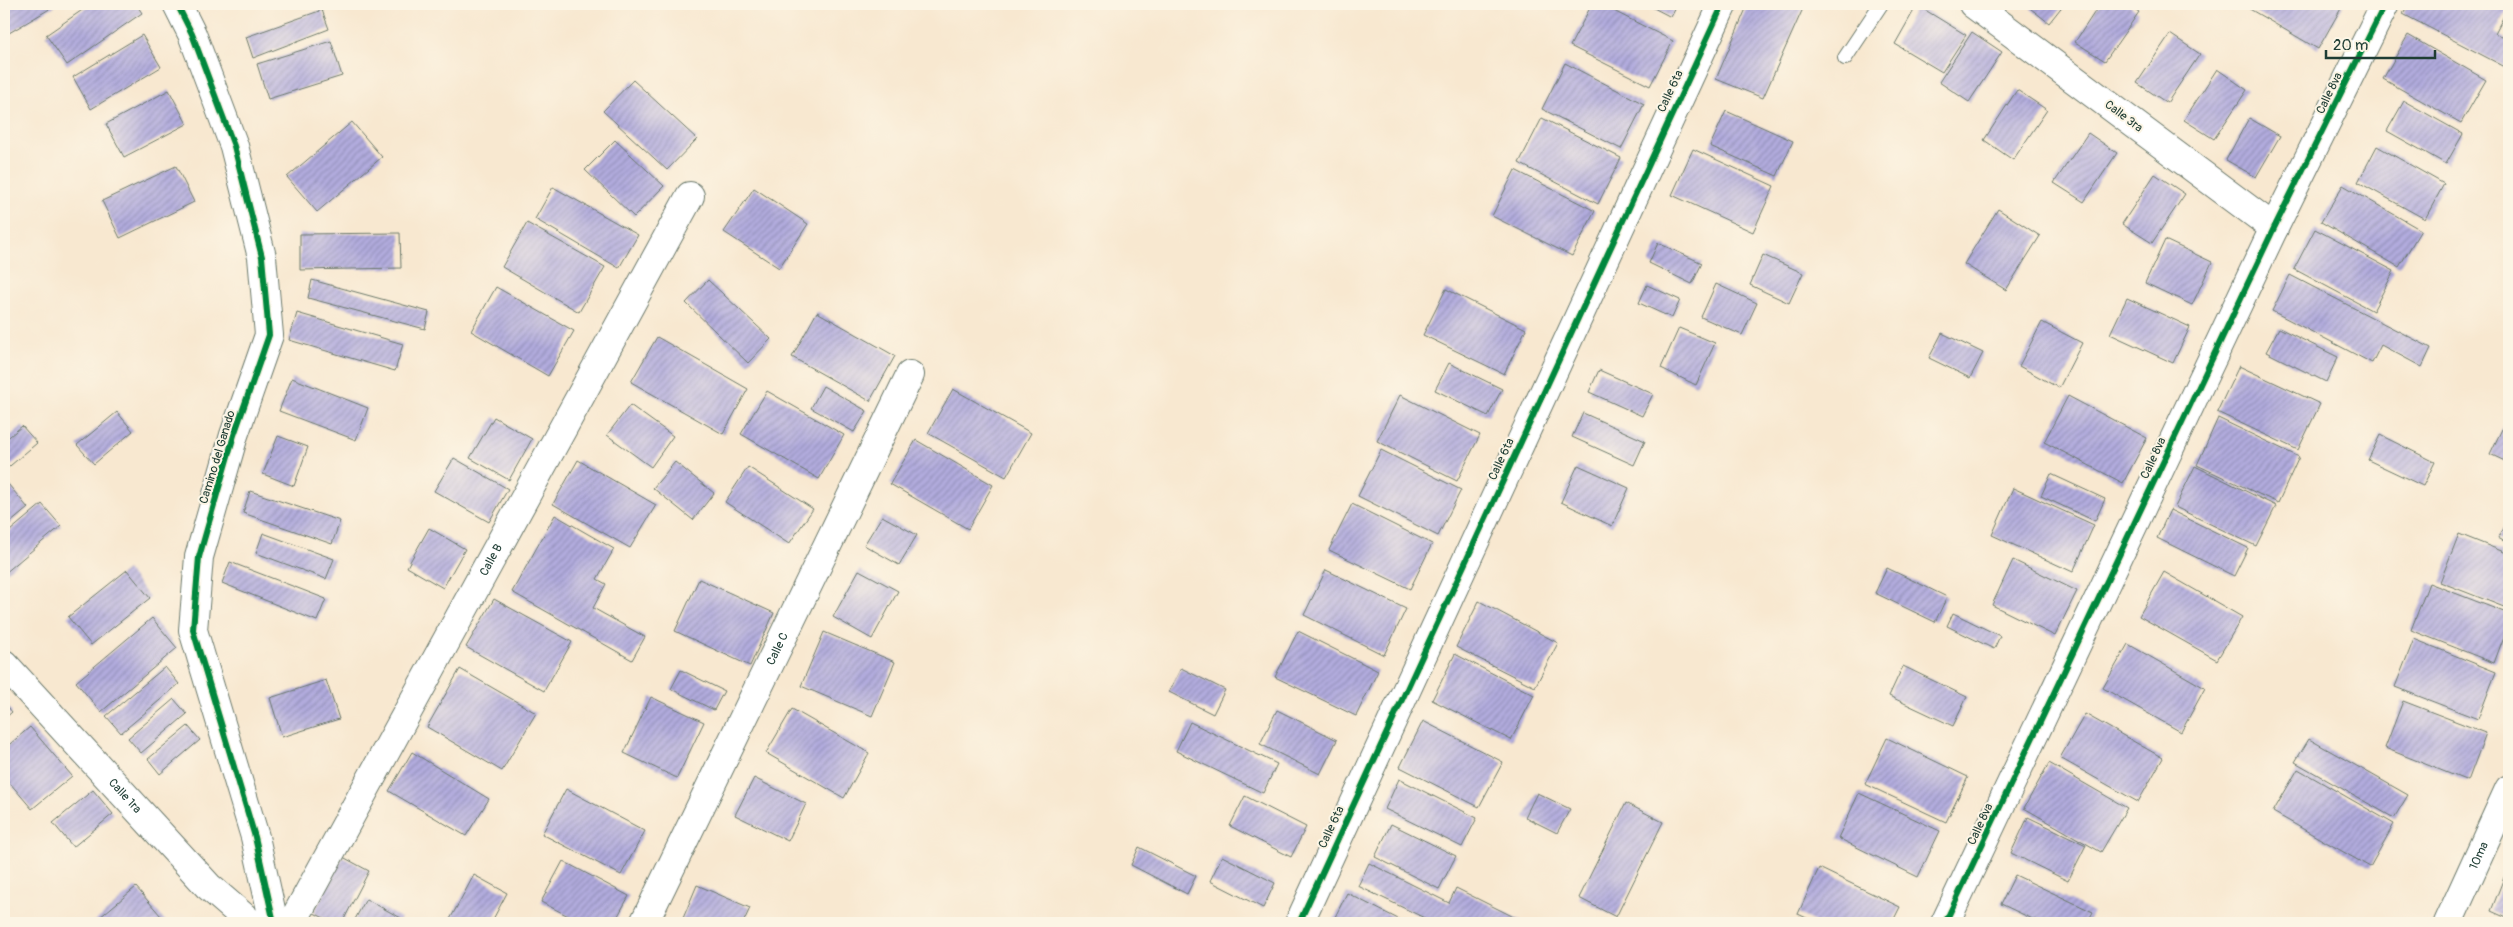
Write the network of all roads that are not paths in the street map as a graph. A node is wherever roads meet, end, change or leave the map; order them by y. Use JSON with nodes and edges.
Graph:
{"nodes":[{"id":1,"x":177,"y":4,"type":"edge"},
{"id":2,"x":1723,"y":4,"type":"edge"},
{"id":3,"x":1881,"y":4,"type":"edge"},
{"id":4,"x":1973,"y":4,"type":"edge"},
{"id":5,"x":2385,"y":4,"type":"edge"},
{"id":6,"x":1845,"y":58,"type":"dead end"},
{"id":7,"x":690,"y":196,"type":"dead end"},
{"id":8,"x":2274,"y":228,"type":"junction"},
{"id":9,"x":910,"y":375,"type":"dead end"},
{"id":10,"x":4,"y":664,"type":"edge"},
{"id":11,"x":2509,"y":790,"type":"edge"},
{"id":12,"x":2502,"y":822,"type":"edge"},
{"id":13,"x":251,"y":923,"type":"edge"},
{"id":14,"x":274,"y":923,"type":"edge"},
{"id":15,"x":292,"y":923,"type":"edge"},
{"id":16,"x":644,"y":923,"type":"edge"},
{"id":17,"x":1299,"y":923,"type":"edge"},
{"id":18,"x":1945,"y":923,"type":"edge"},
{"id":19,"x":2448,"y":923,"type":"edge"}],
"edges":[{"from":1,"to":14,"type":"street","name":"Camino del Ganado"},
{"from":2,"to":17,"type":"street","name":"Calle 6ta"},
{"from":3,"to":6,"type":"lane"},
{"from":4,"to":8,"type":"street","name":"Calle 3ra"},
{"from":5,"to":8,"type":"street","name":"Calle 8va"},
{"from":7,"to":15,"type":"street","name":"Calle B"},
{"from":8,"to":18,"type":"street","name":"Calle 8va"},
{"from":9,"to":16,"type":"street","name":"Calle C"},
{"from":10,"to":13,"type":"street","name":"Calle 1ra"},
{"from":11,"to":12,"type":"street","name":"10ma"},
{"from":12,"to":19,"type":"street","name":"10ma"}]}
